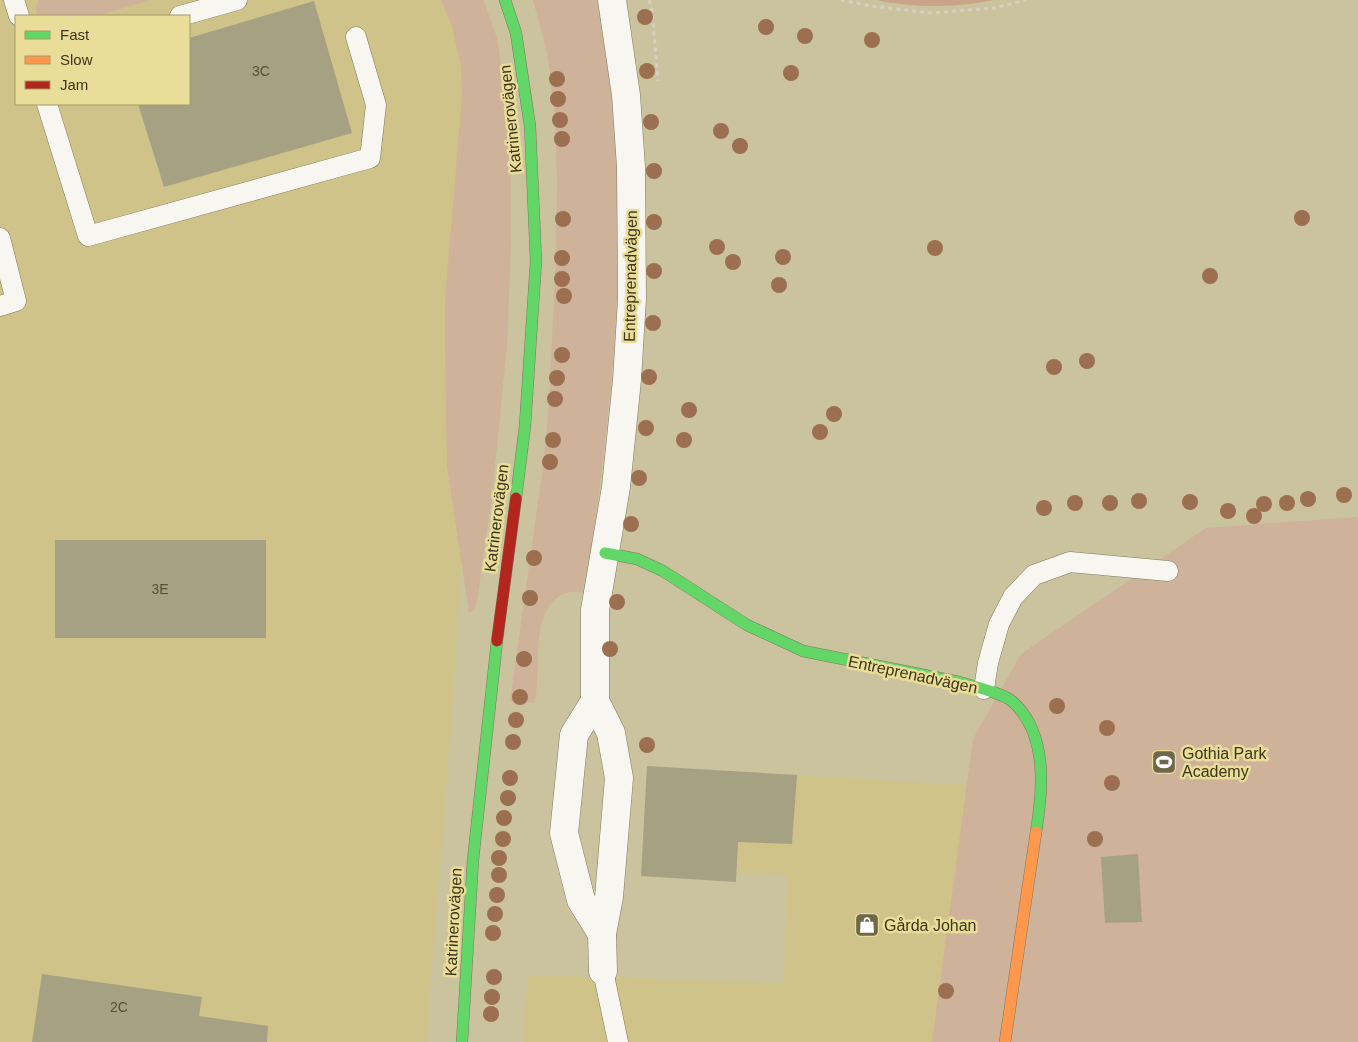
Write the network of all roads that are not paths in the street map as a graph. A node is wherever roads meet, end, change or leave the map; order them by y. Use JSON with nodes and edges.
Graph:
{"nodes":[{"id":1,"x":14,"y":0,"type":"edge"},
{"id":2,"x":237,"y":0,"type":"edge"},
{"id":3,"x":505,"y":0,"type":"edge"},
{"id":4,"x":612,"y":0,"type":"edge"},
{"id":5,"x":19,"y":15,"type":"edge"},
{"id":6,"x":184,"y":15,"type":"edge"},
{"id":7,"x":356,"y":37,"type":"dead end"},
{"id":8,"x":46,"y":105,"type":"edge"},
{"id":9,"x":0,"y":238,"type":"edge"},
{"id":10,"x":0,"y":306,"type":"edge"},
{"id":11,"x":605,"y":553,"type":"junction"},
{"id":12,"x":1168,"y":571,"type":"dead end"},
{"id":13,"x":984,"y":689,"type":"junction"},
{"id":14,"x":595,"y":700,"type":"junction"},
{"id":15,"x":602,"y":934,"type":"junction"},
{"id":16,"x":603,"y":971,"type":"joint"},
{"id":17,"x":462,"y":1042,"type":"edge"},
{"id":18,"x":618,"y":1042,"type":"edge"},
{"id":19,"x":1005,"y":1042,"type":"edge"}],
"edges":[{"from":1,"to":5,"type":"lane"},
{"from":2,"to":6,"type":"lane"},
{"from":3,"to":17,"type":"street","name":"Katrinerovägen"},
{"from":4,"to":11,"type":"street","name":"Entreprenadvägen"},
{"from":7,"to":8,"type":"lane"},
{"from":9,"to":10,"type":"lane"},
{"from":11,"to":13,"type":"street","name":"Entreprenadvägen"},
{"from":11,"to":14,"type":"street","name":"Entreprenadvägen"},
{"from":12,"to":13,"type":"lane"},
{"from":13,"to":19,"type":"street","name":"Entreprenadvägen"},
{"from":14,"to":15,"type":"street","name":"Entreprenadvägen"},
{"from":14,"to":15,"type":"street"},
{"from":15,"to":16,"type":"street","name":"Entreprenadvägen"},
{"from":16,"to":18,"type":"lane"}]}
